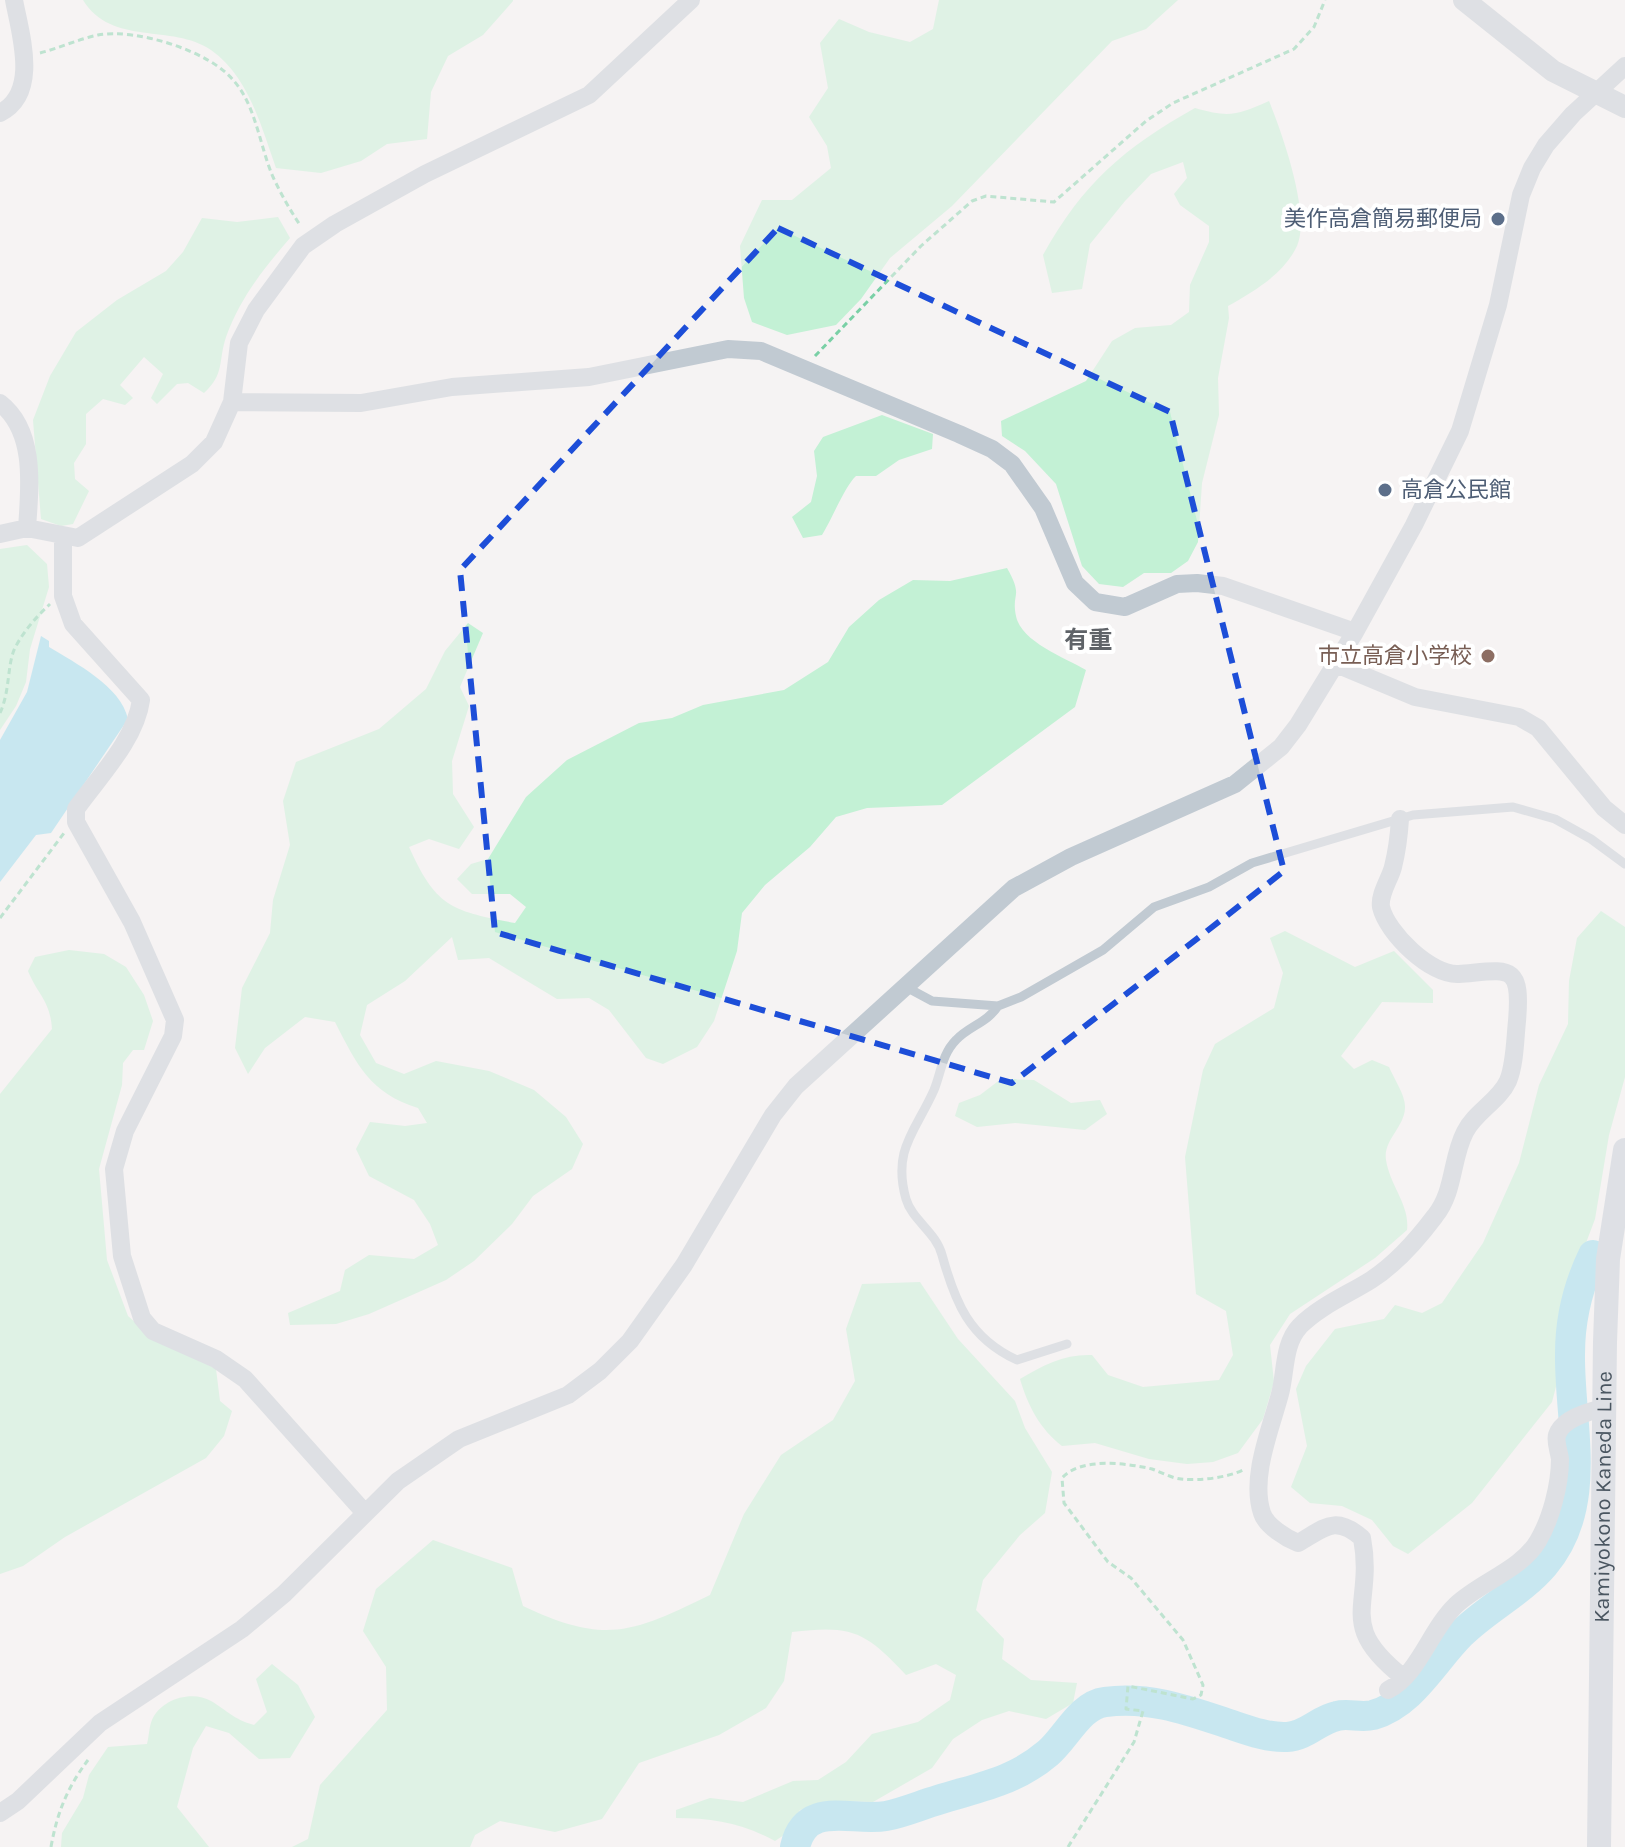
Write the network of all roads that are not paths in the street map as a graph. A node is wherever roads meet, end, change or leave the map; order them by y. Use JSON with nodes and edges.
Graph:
{"nodes":[{"id":1,"x":14,"y":0,"type":"edge"},
{"id":2,"x":691,"y":0,"type":"edge"},
{"id":3,"x":1464,"y":0,"type":"edge"},
{"id":4,"x":1625,"y":66,"type":"edge"},
{"id":5,"x":1596,"y":94,"type":"junction"},
{"id":6,"x":1625,"y":107,"type":"edge"},
{"id":7,"x":0,"y":113,"type":"edge"},
{"id":8,"x":232,"y":402,"type":"junction"},
{"id":9,"x":0,"y":403,"type":"edge"},
{"id":10,"x":27,"y":528,"type":"junction"},
{"id":11,"x":0,"y":534,"type":"edge"},
{"id":12,"x":63,"y":538,"type":"junction"},
{"id":13,"x":1355,"y":632,"type":"junction"},
{"id":14,"x":1336,"y":664,"type":"junction"},
{"id":15,"x":1400,"y":819,"type":"junction"},
{"id":16,"x":1625,"y":825,"type":"edge"},
{"id":17,"x":1625,"y":864,"type":"edge"},
{"id":18,"x":906,"y":987,"type":"junction"},
{"id":19,"x":998,"y":1006,"type":"junction"},
{"id":20,"x":1625,"y":1150,"type":"edge"},
{"id":21,"x":1067,"y":1344,"type":"dead end"},
{"id":22,"x":1596,"y":1410,"type":"junction"},
{"id":23,"x":365,"y":1513,"type":"junction"},
{"id":24,"x":1404,"y":1678,"type":"junction"},
{"id":25,"x":1388,"y":1690,"type":"dead end"},
{"id":26,"x":0,"y":1813,"type":"edge"},
{"id":27,"x":1599,"y":1847,"type":"edge"}],
"edges":[{"from":1,"to":7,"type":"street"},
{"from":2,"to":8,"type":"street"},
{"from":3,"to":5,"type":"street"},
{"from":4,"to":5,"type":"street"},
{"from":5,"to":6,"type":"street"},
{"from":5,"to":13,"type":"street"},
{"from":8,"to":12,"type":"street"},
{"from":8,"to":13,"type":"street"},
{"from":9,"to":10,"type":"street"},
{"from":10,"to":11,"type":"street"},
{"from":10,"to":12,"type":"street"},
{"from":12,"to":23,"type":"street"},
{"from":13,"to":14,"type":"street"},
{"from":14,"to":16,"type":"street"},
{"from":14,"to":18,"type":"street"},
{"from":15,"to":17,"type":"lane"},
{"from":15,"to":19,"type":"lane"},
{"from":15,"to":24,"type":"street"},
{"from":18,"to":19,"type":"lane"},
{"from":18,"to":23,"type":"street"},
{"from":19,"to":21,"type":"lane"},
{"from":20,"to":22,"type":"main road","name":"Kamiyokono Kaneda Line"},
{"from":22,"to":24,"type":"street"},
{"from":22,"to":27,"type":"main road","name":"Kamiyokono Kaneda Line"},
{"from":23,"to":26,"type":"street"},
{"from":24,"to":25,"type":"street"}]}
